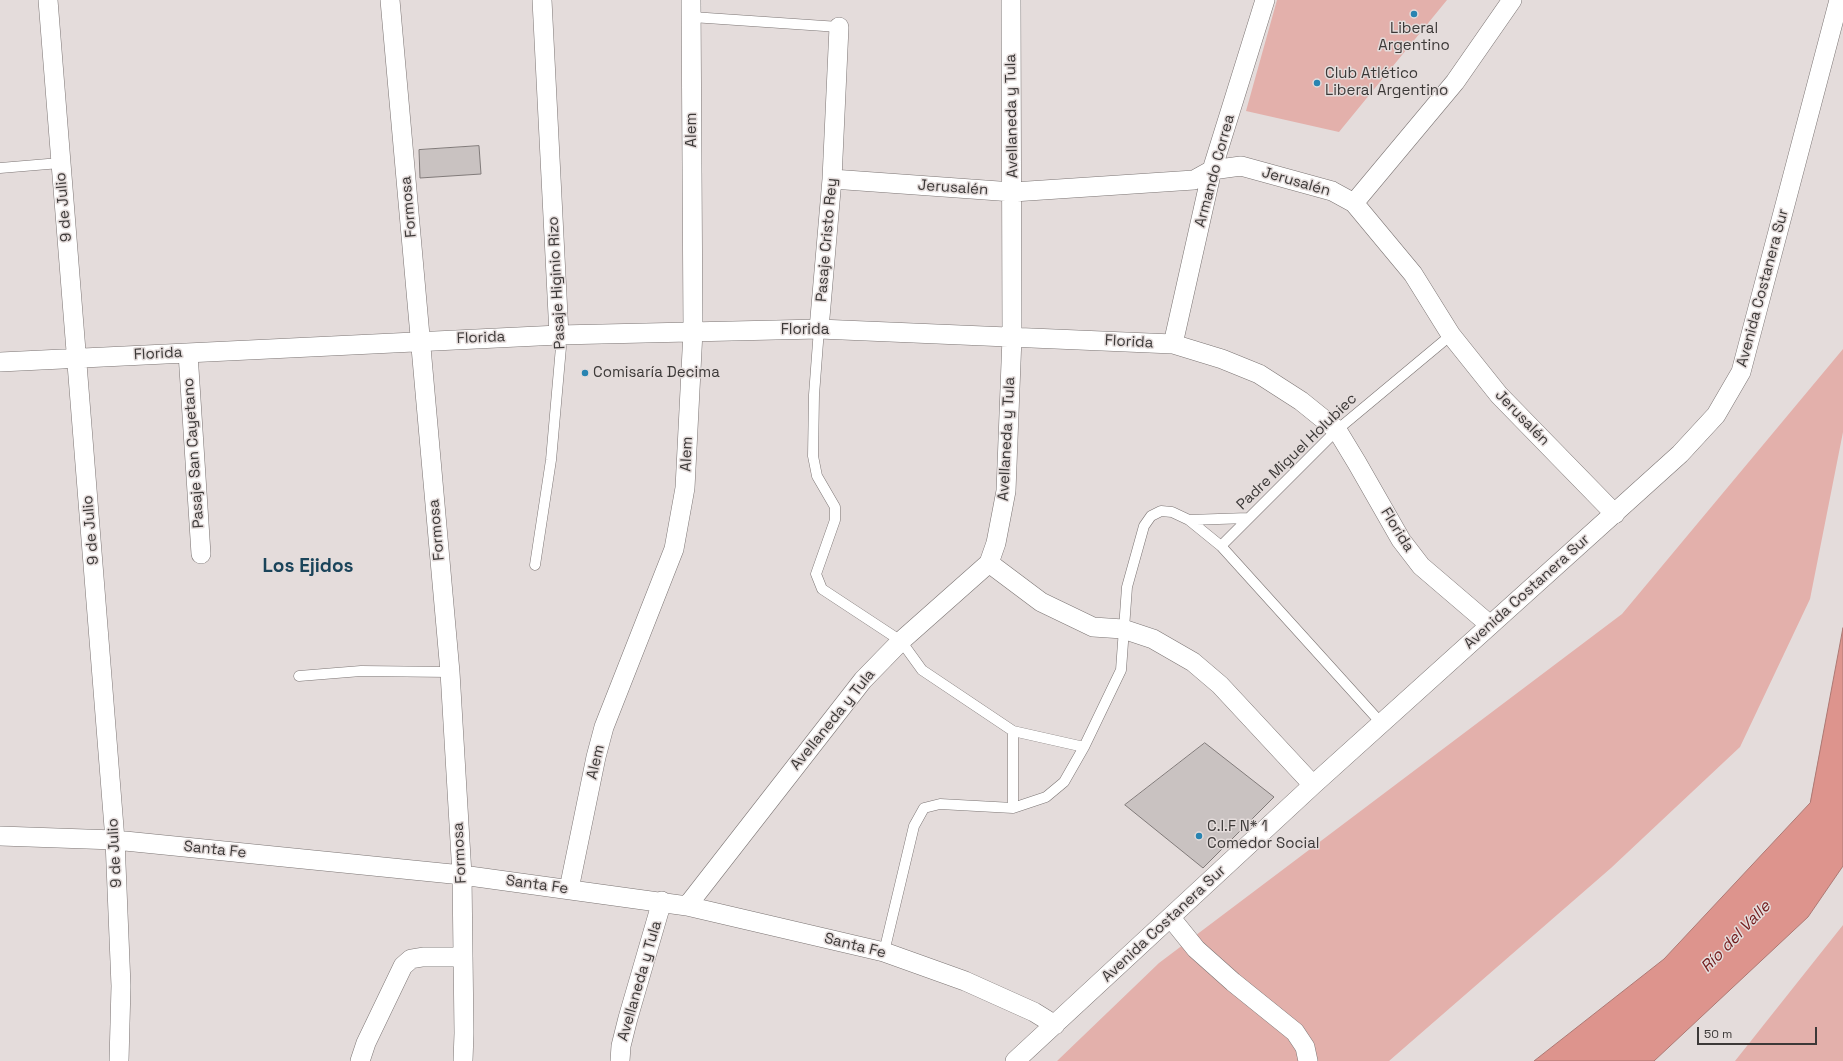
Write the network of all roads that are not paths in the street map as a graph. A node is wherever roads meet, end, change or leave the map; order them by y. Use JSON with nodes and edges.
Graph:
{"nodes":[{"id":1,"x":48,"y":0,"type":"edge"},
{"id":2,"x":390,"y":0,"type":"edge"},
{"id":3,"x":542,"y":0,"type":"edge"},
{"id":4,"x":1011,"y":0,"type":"edge"},
{"id":5,"x":1265,"y":0,"type":"edge"},
{"id":6,"x":1512,"y":0,"type":"edge"},
{"id":7,"x":1839,"y":0,"type":"edge"},
{"id":8,"x":691,"y":8,"type":"edge"},
{"id":9,"x":839,"y":27,"type":"joint"},
{"id":10,"x":60,"y":163,"type":"junction"},
{"id":11,"x":0,"y":168,"type":"edge"},
{"id":12,"x":1212,"y":170,"type":"junction"},
{"id":13,"x":832,"y":179,"type":"junction"},
{"id":14,"x":1013,"y":192,"type":"junction"},
{"id":15,"x":1354,"y":203,"type":"junction"},
{"id":16,"x":819,"y":329,"type":"junction"},
{"id":17,"x":693,"y":331,"type":"junction"},
{"id":18,"x":559,"y":335,"type":"junction"},
{"id":19,"x":1451,"y":335,"type":"junction"},
{"id":20,"x":1012,"y":337,"type":"junction"},
{"id":21,"x":420,"y":341,"type":"junction"},
{"id":22,"x":1173,"y":344,"type":"junction"},
{"id":23,"x":188,"y":353,"type":"junction"},
{"id":24,"x":77,"y":358,"type":"junction"},
{"id":25,"x":0,"y":362,"type":"edge"},
{"id":26,"x":1337,"y":430,"type":"junction"},
{"id":27,"x":1615,"y":514,"type":"junction"},
{"id":28,"x":1248,"y":518,"type":"junction"},
{"id":29,"x":1189,"y":520,"type":"junction"},
{"id":30,"x":1221,"y":546,"type":"junction"},
{"id":31,"x":201,"y":554,"type":"dead end"},
{"id":32,"x":989,"y":563,"type":"junction"},
{"id":33,"x":535,"y":565,"type":"dead end"},
{"id":34,"x":1490,"y":625,"type":"junction"},
{"id":35,"x":1123,"y":629,"type":"junction"},
{"id":36,"x":901,"y":641,"type":"junction"},
{"id":37,"x":450,"y":672,"type":"junction"},
{"id":38,"x":299,"y":676,"type":"dead end"},
{"id":39,"x":1382,"y":724,"type":"junction"},
{"id":40,"x":1013,"y":731,"type":"junction"},
{"id":41,"x":1084,"y":747,"type":"junction"},
{"id":42,"x":1313,"y":785,"type":"junction"},
{"id":43,"x":1013,"y":808,"type":"junction"},
{"id":44,"x":0,"y":836,"type":"edge"},
{"id":45,"x":115,"y":840,"type":"junction"},
{"id":46,"x":462,"y":875,"type":"junction"},
{"id":47,"x":569,"y":890,"type":"junction"},
{"id":48,"x":662,"y":901,"type":"junction"},
{"id":49,"x":687,"y":906,"type":"junction"},
{"id":50,"x":1171,"y":918,"type":"junction"},
{"id":51,"x":884,"y":952,"type":"junction"},
{"id":52,"x":463,"y":958,"type":"junction"},
{"id":53,"x":1055,"y":1025,"type":"junction"},
{"id":54,"x":119,"y":1061,"type":"edge"},
{"id":55,"x":360,"y":1061,"type":"edge"},
{"id":56,"x":463,"y":1061,"type":"edge"},
{"id":57,"x":620,"y":1061,"type":"edge"},
{"id":58,"x":1015,"y":1061,"type":"edge"},
{"id":59,"x":1308,"y":1061,"type":"edge"}],
"edges":[{"from":1,"to":10,"type":"street","name":"9 de Julio"},
{"from":2,"to":21,"type":"street","name":"Formosa"},
{"from":3,"to":18,"type":"street","name":"Pasaje Higinio Rizo"},
{"from":4,"to":14,"type":"street","name":"Avellaneda y Tula"},
{"from":5,"to":12,"type":"street","name":"Armando Correa"},
{"from":6,"to":15,"type":"street"},
{"from":7,"to":27,"type":"street","name":"Avenida Costanera Sur"},
{"from":8,"to":9,"type":"lane","name":"Pasaje Cristo Rey"},
{"from":8,"to":17,"type":"street","name":"Alem"},
{"from":9,"to":13,"type":"street","name":"Pasaje Cristo Rey"},
{"from":10,"to":11,"type":"lane"},
{"from":10,"to":24,"type":"street","name":"9 de Julio"},
{"from":12,"to":14,"type":"street","name":"Jerusalén"},
{"from":12,"to":15,"type":"street","name":"Jerusalén"},
{"from":12,"to":22,"type":"street","name":"Armando Correa"},
{"from":13,"to":14,"type":"street","name":"Jerusalén"},
{"from":13,"to":16,"type":"street","name":"Pasaje Cristo Rey"},
{"from":14,"to":20,"type":"street","name":"Avellaneda y Tula"},
{"from":15,"to":19,"type":"street","name":"Jerusalén"},
{"from":16,"to":17,"type":"street","name":"Florida"},
{"from":16,"to":20,"type":"street","name":"Florida"},
{"from":16,"to":36,"type":"lane","name":"Pasaje Cristo Rey"},
{"from":17,"to":18,"type":"street","name":"Florida"},
{"from":17,"to":47,"type":"street","name":"Alem"},
{"from":18,"to":21,"type":"street","name":"Florida"},
{"from":18,"to":33,"type":"lane","name":"Pasaje Higinio Rizo"},
{"from":19,"to":26,"type":"lane","name":"Padre Miguel Holubiec"},
{"from":19,"to":27,"type":"street","name":"Jerusalén"},
{"from":20,"to":22,"type":"street","name":"Florida"},
{"from":20,"to":32,"type":"street","name":"Avellaneda y Tula"},
{"from":21,"to":23,"type":"street","name":"Florida"},
{"from":21,"to":37,"type":"street","name":"Formosa"},
{"from":22,"to":26,"type":"street","name":"Florida"},
{"from":23,"to":24,"type":"street","name":"Florida"},
{"from":23,"to":31,"type":"street","name":"Pasaje San Cayetano"},
{"from":24,"to":25,"type":"street","name":"Florida"},
{"from":24,"to":45,"type":"street","name":"9 de Julio"},
{"from":26,"to":28,"type":"lane","name":"Padre Miguel Holubiec"},
{"from":26,"to":34,"type":"street","name":"Florida"},
{"from":27,"to":34,"type":"street","name":"Avenida Costanera Sur"},
{"from":28,"to":29,"type":"lane"},
{"from":28,"to":30,"type":"lane","name":"Padre Miguel Holubiec"},
{"from":29,"to":30,"type":"lane"},
{"from":29,"to":35,"type":"lane"},
{"from":30,"to":39,"type":"lane"},
{"from":32,"to":35,"type":"street"},
{"from":32,"to":36,"type":"street","name":"Avellaneda y Tula"},
{"from":34,"to":39,"type":"street","name":"Avenida Costanera Sur"},
{"from":35,"to":41,"type":"lane"},
{"from":35,"to":42,"type":"street"},
{"from":36,"to":40,"type":"lane","name":"Pasaje Cristo Rey"},
{"from":36,"to":49,"type":"street","name":"Avellaneda y Tula"},
{"from":37,"to":38,"type":"lane"},
{"from":37,"to":46,"type":"street","name":"Formosa"},
{"from":39,"to":42,"type":"street","name":"Avenida Costanera Sur"},
{"from":40,"to":41,"type":"lane","name":"Pasaje Cristo Rey"},
{"from":40,"to":43,"type":"lane"},
{"from":41,"to":43,"type":"lane"},
{"from":42,"to":50,"type":"street","name":"Avenida Costanera Sur"},
{"from":43,"to":51,"type":"lane"},
{"from":44,"to":45,"type":"street","name":"Santa Fe"},
{"from":45,"to":46,"type":"street","name":"Santa Fe"},
{"from":45,"to":54,"type":"street","name":"9 de Julio"},
{"from":46,"to":47,"type":"street","name":"Santa Fe"},
{"from":46,"to":52,"type":"street","name":"Formosa"},
{"from":47,"to":48,"type":"street","name":"Santa Fe"},
{"from":48,"to":49,"type":"street","name":"Santa Fe"},
{"from":48,"to":57,"type":"street","name":"Avellaneda y Tula"},
{"from":49,"to":51,"type":"street","name":"Santa Fe"},
{"from":50,"to":53,"type":"street","name":"Avenida Costanera Sur"},
{"from":50,"to":59,"type":"street"},
{"from":51,"to":53,"type":"street","name":"Santa Fe"},
{"from":52,"to":55,"type":"street"},
{"from":52,"to":56,"type":"street","name":"Formosa"},
{"from":53,"to":58,"type":"street","name":"Avenida Costanera Sur"}]}
